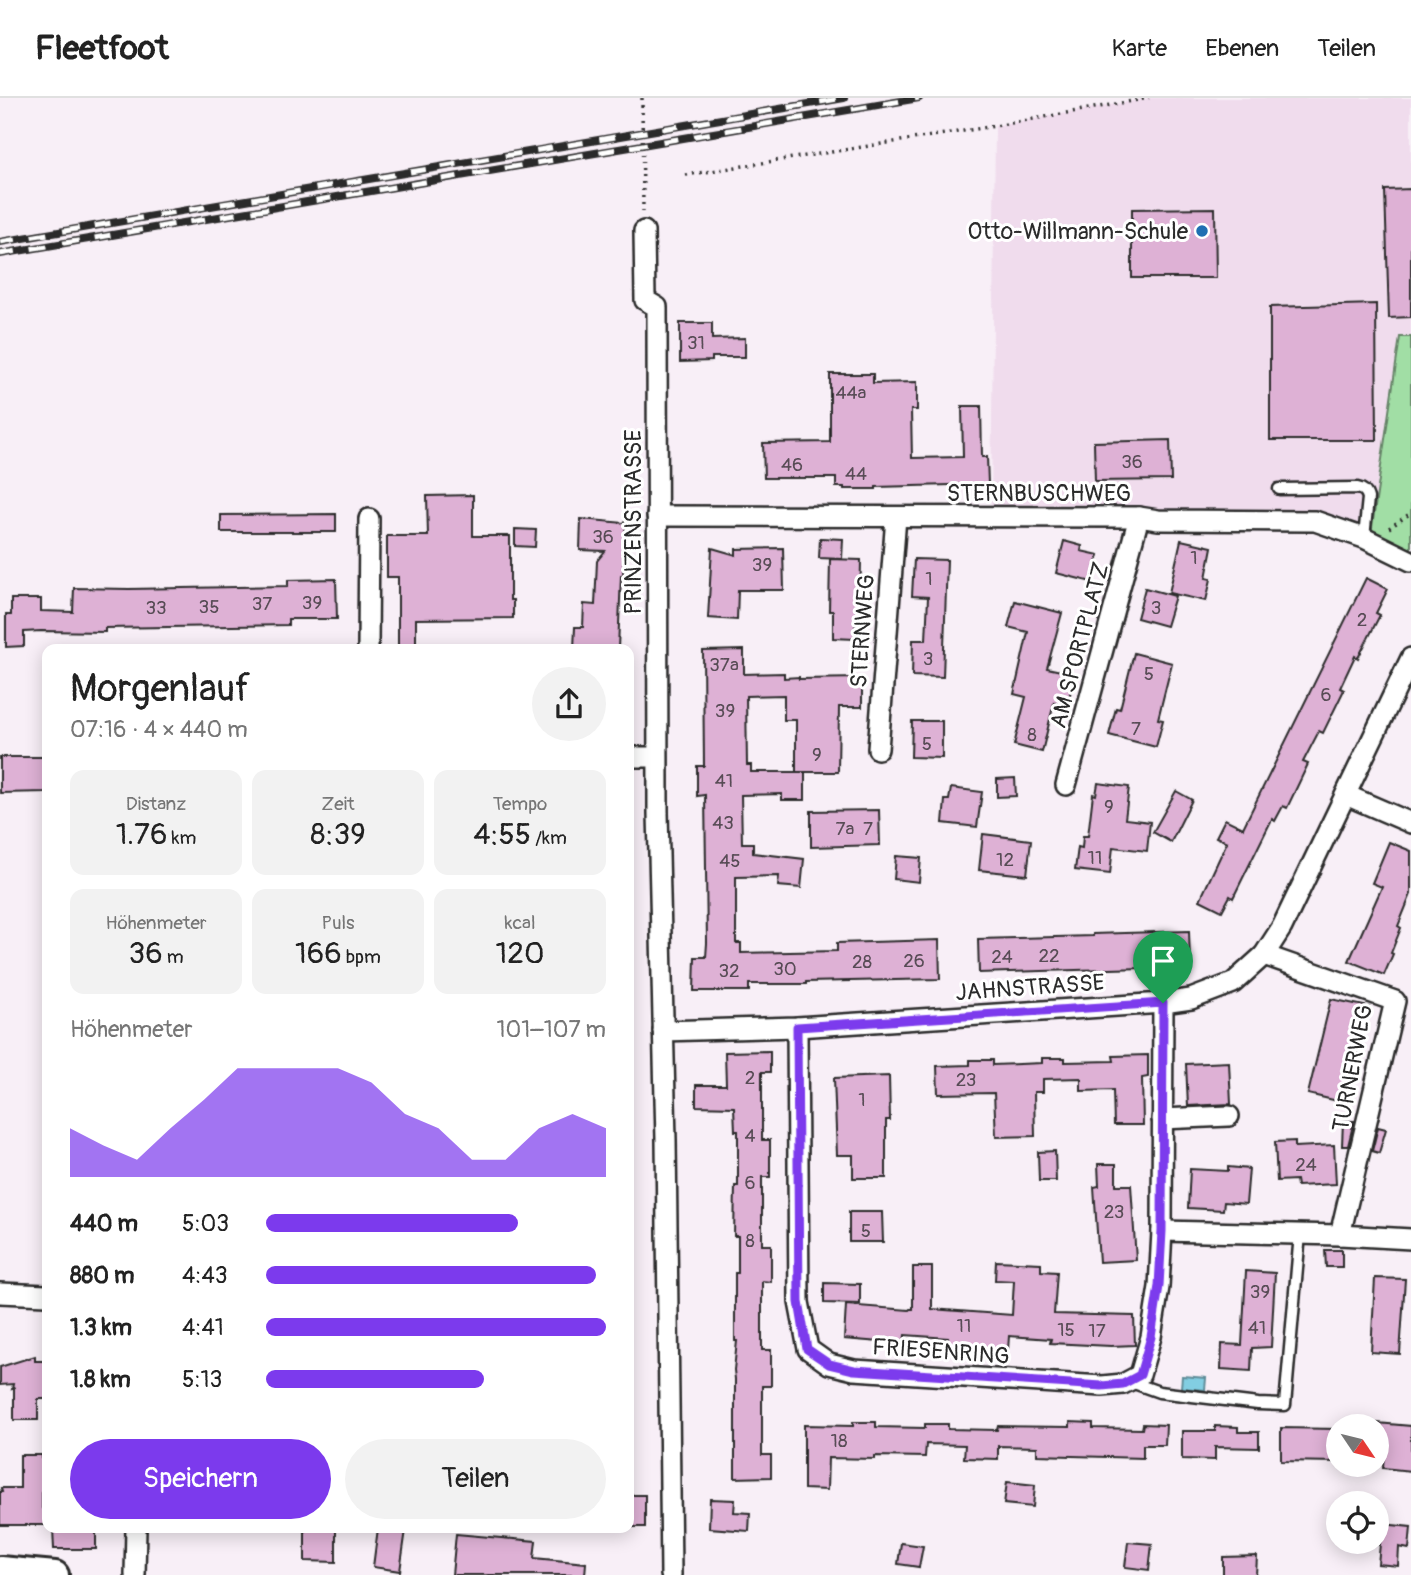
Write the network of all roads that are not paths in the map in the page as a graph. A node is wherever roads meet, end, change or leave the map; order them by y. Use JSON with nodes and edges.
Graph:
{"nodes":[{"id":1,"x":644,"y":231,"type":"road end"},
{"id":2,"x":1279,"y":489,"type":"dead end"},
{"id":3,"x":657,"y":516,"type":"junction"},
{"id":4,"x":895,"y":517,"type":"junction"},
{"id":5,"x":1139,"y":517,"type":"junction"},
{"id":6,"x":369,"y":519,"type":"dead end"},
{"id":7,"x":1364,"y":538,"type":"junction"},
{"id":8,"x":1411,"y":561,"type":"edge"},
{"id":9,"x":368,"y":644,"type":"edge"},
{"id":10,"x":1411,"y":658,"type":"edge"},
{"id":11,"x":878,"y":749,"type":"dead end"},
{"id":12,"x":634,"y":757,"type":"edge"},
{"id":13,"x":657,"y":757,"type":"junction"},
{"id":14,"x":1066,"y":785,"type":"dead end"},
{"id":15,"x":1346,"y":795,"type":"junction"},
{"id":16,"x":1411,"y":823,"type":"edge"},
{"id":17,"x":1264,"y":955,"type":"junction"},
{"id":18,"x":1163,"y":1003,"type":"junction"},
{"id":19,"x":797,"y":1027,"type":"junction"},
{"id":20,"x":663,"y":1031,"type":"junction"},
{"id":21,"x":1229,"y":1116,"type":"dead end"},
{"id":22,"x":1162,"y":1119,"type":"junction"},
{"id":23,"x":1162,"y":1231,"type":"junction"},
{"id":24,"x":1300,"y":1234,"type":"junction"},
{"id":25,"x":1340,"y":1235,"type":"junction"},
{"id":26,"x":1411,"y":1239,"type":"edge"},
{"id":27,"x":0,"y":1293,"type":"edge"},
{"id":28,"x":42,"y":1295,"type":"edge"},
{"id":29,"x":1129,"y":1381,"type":"junction"},
{"id":30,"x":136,"y":1533,"type":"edge"},
{"id":31,"x":0,"y":1570,"type":"edge"},
{"id":32,"x":55,"y":1575,"type":"edge"},
{"id":33,"x":135,"y":1575,"type":"edge"},
{"id":34,"x":671,"y":1575,"type":"edge"}],
"edges":[{"from":1,"to":3,"type":"street","name":"PRINZENSTRASSE"},
{"from":2,"to":7,"type":"lane"},
{"from":3,"to":4,"type":"street","name":"STERNBUSCHWEG"},
{"from":3,"to":13,"type":"street","name":"PRINZENSTRASSE"},
{"from":4,"to":5,"type":"street","name":"STERNBUSCHWEG"},
{"from":4,"to":11,"type":"street","name":"STERNWEG"},
{"from":5,"to":7,"type":"street","name":"STERNBUSCHWEG"},
{"from":5,"to":14,"type":"street","name":"AM SPORTPLATZ"},
{"from":6,"to":9,"type":"street"},
{"from":7,"to":8,"type":"street","name":"STERNBUSCHWEG"},
{"from":10,"to":15,"type":"street","name":"JAHNSTRASSE"},
{"from":12,"to":13,"type":"street"},
{"from":13,"to":20,"type":"street","name":"PRINZENSTRASSE"},
{"from":15,"to":16,"type":"street"},
{"from":15,"to":17,"type":"street","name":"JAHNSTRASSE"},
{"from":17,"to":18,"type":"street","name":"JAHNSTRASSE"},
{"from":17,"to":25,"type":"street","name":"TURNERWEG"},
{"from":18,"to":19,"type":"street","name":"JAHNSTRASSE"},
{"from":18,"to":22,"type":"street"},
{"from":19,"to":20,"type":"street","name":"JAHNSTRASSE"},
{"from":19,"to":29,"type":"street","name":"FRIESENRING"},
{"from":20,"to":34,"type":"street","name":"PRINZENSTRASSE"},
{"from":21,"to":22,"type":"street"},
{"from":22,"to":23,"type":"street"},
{"from":23,"to":24,"type":"street"},
{"from":23,"to":29,"type":"street"},
{"from":24,"to":25,"type":"street"},
{"from":24,"to":29,"type":"lane"},
{"from":25,"to":26,"type":"street"},
{"from":27,"to":28,"type":"street"},
{"from":30,"to":33,"type":"street"},
{"from":31,"to":32,"type":"street"}]}
